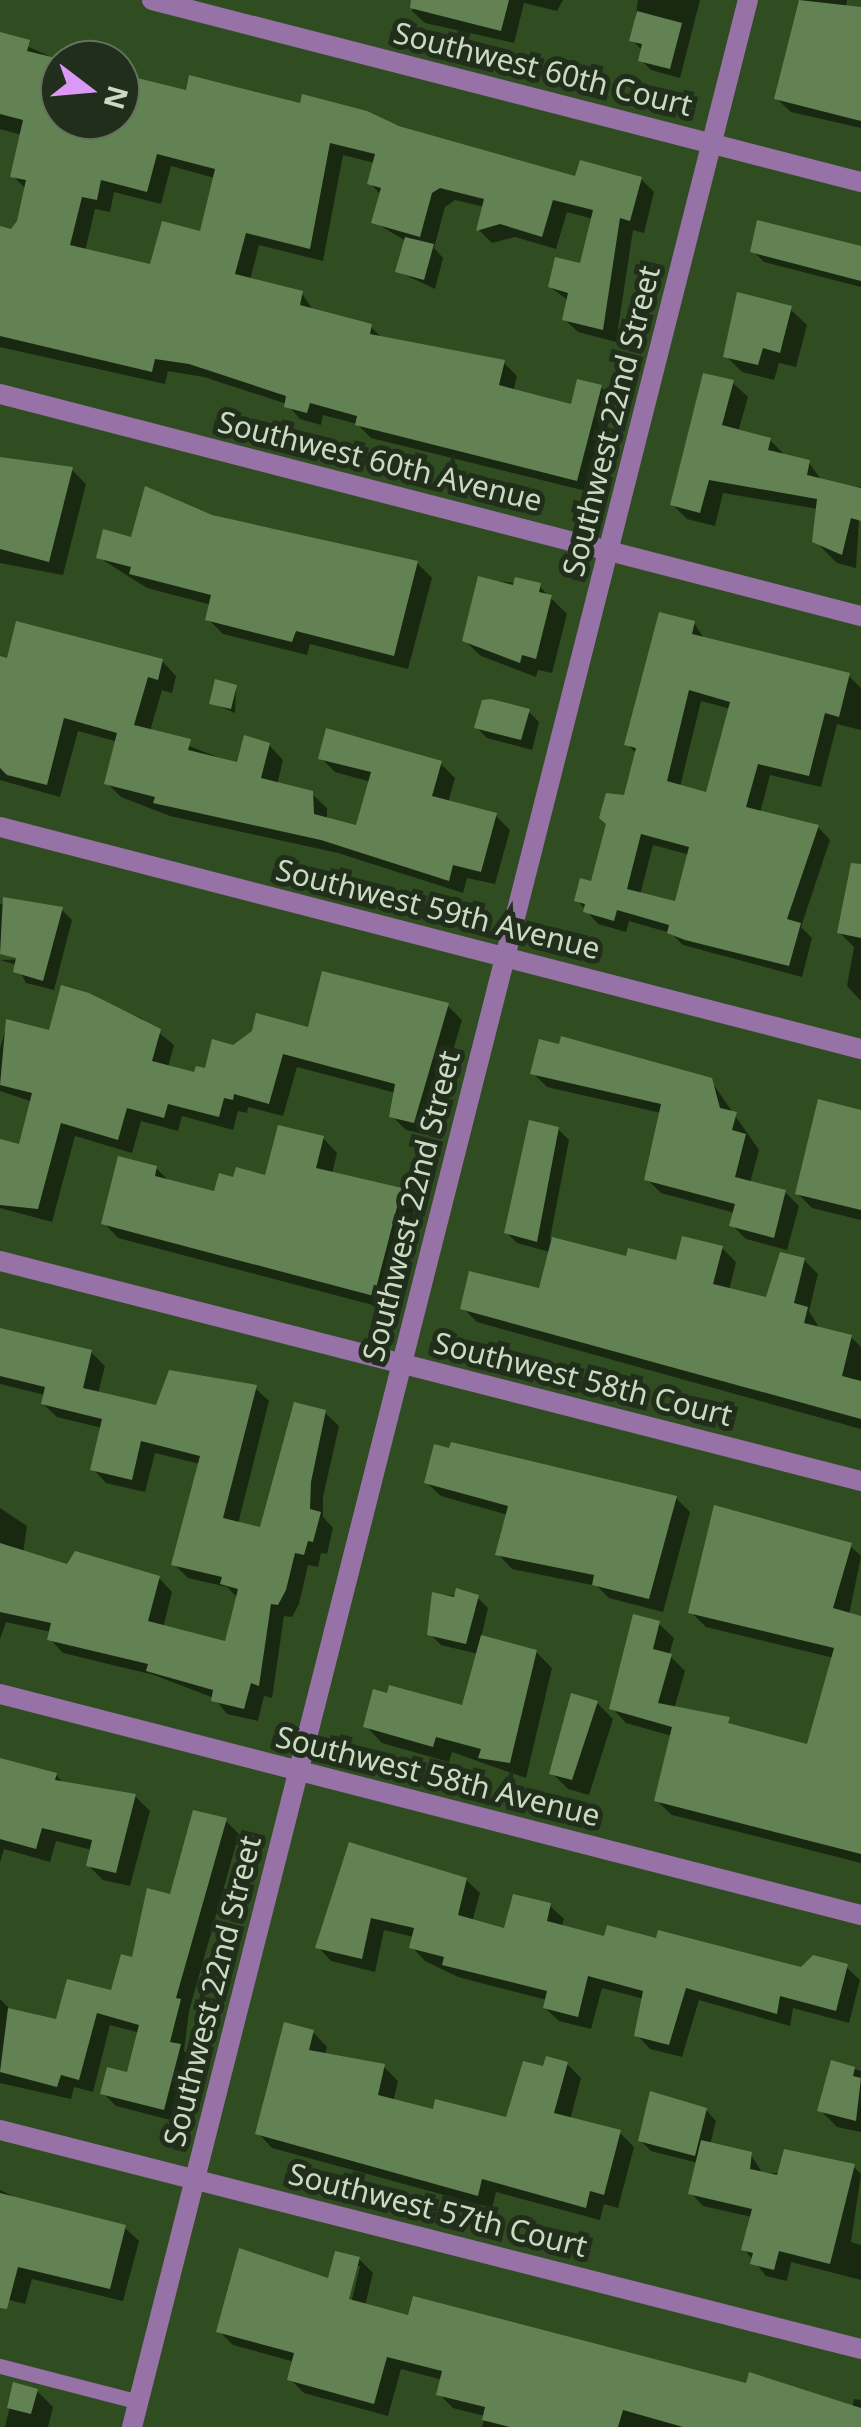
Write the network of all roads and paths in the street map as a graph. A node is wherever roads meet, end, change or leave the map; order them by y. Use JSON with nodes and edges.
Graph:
{"nodes":[{"id":1,"x":152,"y":0,"type":"edge"},
{"id":2,"x":748,"y":0,"type":"edge"},
{"id":3,"x":712,"y":144,"type":"junction"},
{"id":4,"x":861,"y":182,"type":"edge"},
{"id":5,"x":0,"y":394,"type":"edge"},
{"id":6,"x":609,"y":550,"type":"junction"},
{"id":7,"x":861,"y":616,"type":"edge"},
{"id":8,"x":0,"y":827,"type":"edge"},
{"id":9,"x":506,"y":958,"type":"junction"},
{"id":10,"x":861,"y":1049,"type":"edge"},
{"id":11,"x":0,"y":1261,"type":"edge"},
{"id":12,"x":401,"y":1364,"type":"junction"},
{"id":13,"x":861,"y":1481,"type":"edge"},
{"id":14,"x":0,"y":1694,"type":"edge"},
{"id":15,"x":299,"y":1771,"type":"junction"},
{"id":16,"x":861,"y":1915,"type":"edge"},
{"id":17,"x":0,"y":2130,"type":"edge"},
{"id":18,"x":195,"y":2180,"type":"junction"},
{"id":19,"x":861,"y":2349,"type":"edge"},
{"id":20,"x":0,"y":2366,"type":"edge"},
{"id":21,"x":139,"y":2402,"type":"junction"},
{"id":22,"x":132,"y":2427,"type":"edge"}],
"edges":[{"from":1,"to":3,"type":"street","name":"Southwest 60th Court"},
{"from":2,"to":3,"type":"street","name":"Southwest 22nd Street"},
{"from":3,"to":4,"type":"street","name":"Southwest 60th Court"},
{"from":3,"to":6,"type":"street","name":"Southwest 22nd Street"},
{"from":5,"to":6,"type":"street","name":"Southwest 60th Avenue"},
{"from":6,"to":7,"type":"street","name":"Southwest 60th Avenue"},
{"from":6,"to":9,"type":"street","name":"Southwest 22nd Street"},
{"from":8,"to":9,"type":"street","name":"Southwest 59th Avenue"},
{"from":9,"to":10,"type":"street","name":"Southwest 59th Avenue"},
{"from":9,"to":12,"type":"street","name":"Southwest 22nd Street"},
{"from":11,"to":12,"type":"street","name":"Southwest 58th Court"},
{"from":12,"to":13,"type":"street","name":"Southwest 58th Court"},
{"from":12,"to":15,"type":"street","name":"Southwest 22nd Street"},
{"from":14,"to":15,"type":"street","name":"Southwest 58th Avenue"},
{"from":15,"to":16,"type":"street","name":"Southwest 58th Avenue"},
{"from":15,"to":18,"type":"street","name":"Southwest 22nd Street"},
{"from":17,"to":18,"type":"street","name":"Southwest 57th Court"},
{"from":18,"to":19,"type":"street","name":"Southwest 57th Court"},
{"from":18,"to":21,"type":"street","name":"Southwest 22nd Street"},
{"from":20,"to":21,"type":"lane"},
{"from":21,"to":22,"type":"street","name":"Southwest 22nd Street"}]}
